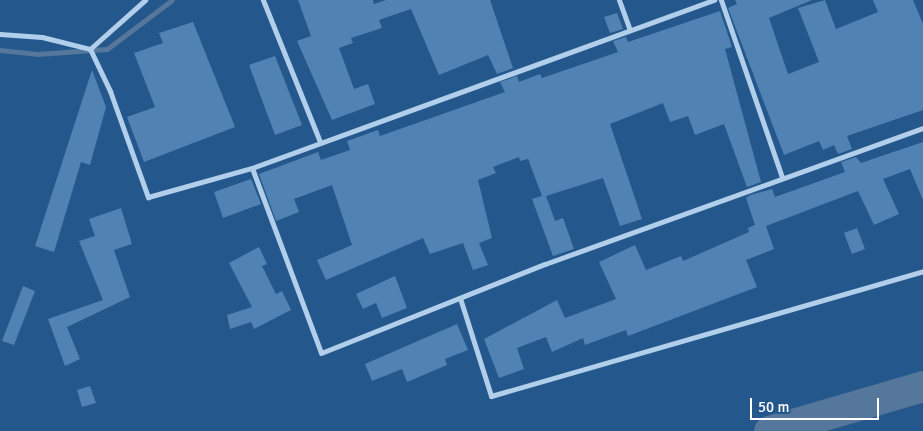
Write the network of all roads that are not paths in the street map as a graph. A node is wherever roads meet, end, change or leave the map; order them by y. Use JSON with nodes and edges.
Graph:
{"nodes":[{"id":1,"x":145,"y":0,"type":"edge"},
{"id":2,"x":263,"y":0,"type":"edge"},
{"id":3,"x":619,"y":0,"type":"edge"},
{"id":4,"x":714,"y":0,"type":"edge"},
{"id":5,"x":721,"y":0,"type":"edge"},
{"id":6,"x":630,"y":30,"type":"junction"},
{"id":7,"x":0,"y":34,"type":"edge"},
{"id":8,"x":90,"y":49,"type":"junction"},
{"id":9,"x":923,"y":128,"type":"edge"},
{"id":10,"x":320,"y":142,"type":"junction"},
{"id":11,"x":252,"y":168,"type":"junction"},
{"id":12,"x":782,"y":176,"type":"junction"},
{"id":13,"x":923,"y":270,"type":"edge"},
{"id":14,"x":460,"y":298,"type":"junction"}],
"edges":[{"from":1,"to":8,"type":"street"},
{"from":2,"to":10,"type":"street"},
{"from":3,"to":6,"type":"street"},
{"from":4,"to":6,"type":"street"},
{"from":5,"to":12,"type":"street"},
{"from":6,"to":10,"type":"street"},
{"from":7,"to":8,"type":"street"},
{"from":8,"to":11,"type":"street"},
{"from":9,"to":12,"type":"street"},
{"from":10,"to":11,"type":"street"},
{"from":11,"to":14,"type":"street"},
{"from":12,"to":14,"type":"street"},
{"from":13,"to":14,"type":"street"}]}
